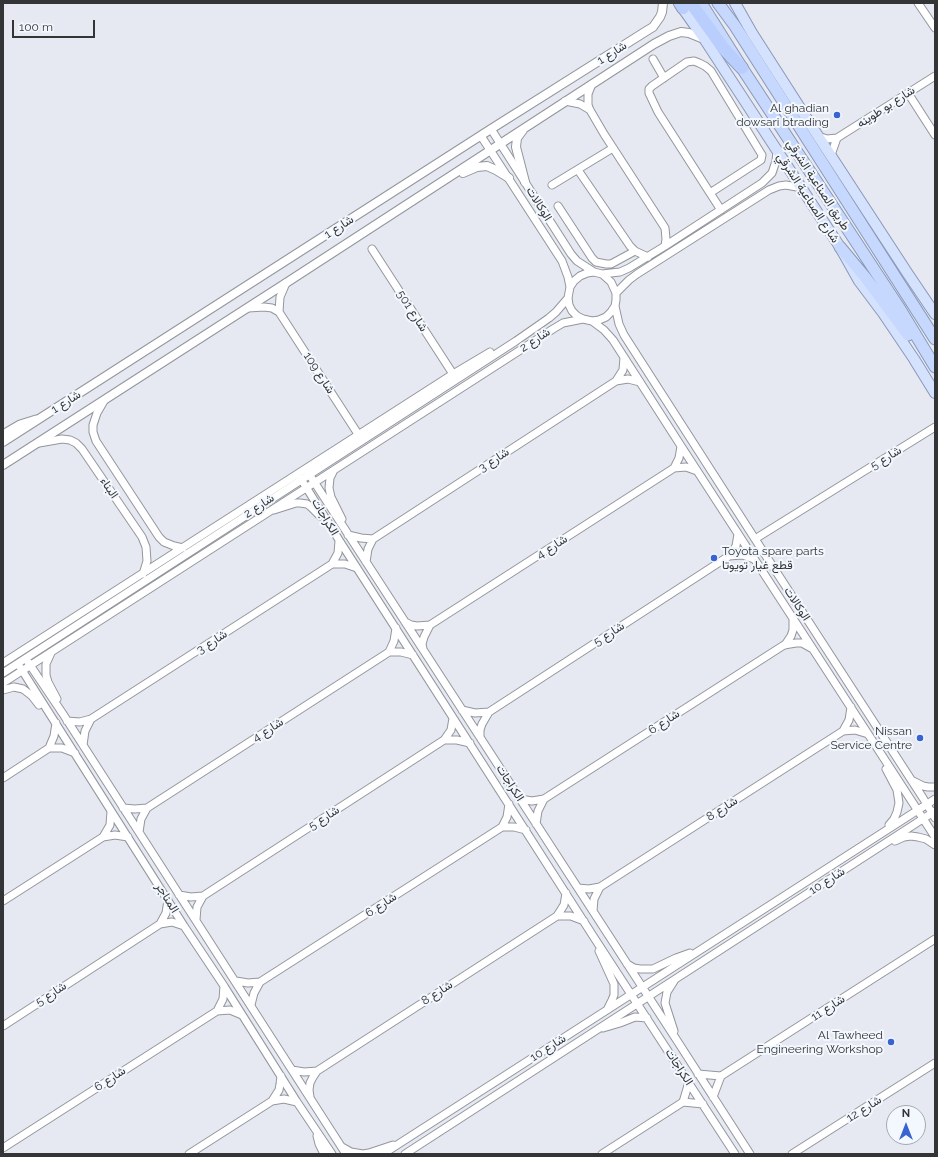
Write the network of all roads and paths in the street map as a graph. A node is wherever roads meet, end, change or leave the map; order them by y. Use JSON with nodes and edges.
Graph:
{"nodes":[{"id":1,"x":663,"y":3,"type":"edge"},
{"id":2,"x":701,"y":3,"type":"edge"},
{"id":3,"x":718,"y":3,"type":"edge"},
{"id":4,"x":722,"y":3,"type":"edge"},
{"id":5,"x":735,"y":3,"type":"edge"},
{"id":6,"x":918,"y":3,"type":"edge"},
{"id":7,"x":683,"y":4,"type":"edge"},
{"id":8,"x":735,"y":26,"type":"junction"},
{"id":9,"x":935,"y":28,"type":"edge"},
{"id":10,"x":705,"y":40,"type":"junction"},
{"id":11,"x":654,"y":44,"type":"junction"},
{"id":12,"x":639,"y":53,"type":"junction"},
{"id":13,"x":653,"y":59,"type":"junction"},
{"id":14,"x":742,"y":68,"type":"junction"},
{"id":15,"x":935,"y":76,"type":"edge"},
{"id":16,"x":664,"y":78,"type":"junction"},
{"id":17,"x":592,"y":84,"type":"junction"},
{"id":18,"x":908,"y":93,"type":"junction"},
{"id":19,"x":565,"y":101,"type":"junction"},
{"id":20,"x":590,"y":110,"type":"junction"},
{"id":21,"x":526,"y":126,"type":"junction"},
{"id":22,"x":491,"y":129,"type":"junction"},
{"id":23,"x":935,"y":135,"type":"edge"},
{"id":24,"x":481,"y":136,"type":"junction"},
{"id":25,"x":818,"y":136,"type":"junction"},
{"id":26,"x":838,"y":138,"type":"junction"},
{"id":27,"x":500,"y":144,"type":"junction"},
{"id":28,"x":613,"y":148,"type":"junction"},
{"id":29,"x":490,"y":150,"type":"junction"},
{"id":30,"x":777,"y":151,"type":"junction"},
{"id":31,"x":831,"y":156,"type":"junction"},
{"id":32,"x":578,"y":170,"type":"junction"},
{"id":33,"x":509,"y":178,"type":"junction"},
{"id":34,"x":525,"y":182,"type":"junction"},
{"id":35,"x":436,"y":185,"type":"junction"},
{"id":36,"x":552,"y":186,"type":"dead end"},
{"id":37,"x":802,"y":188,"type":"junction"},
{"id":38,"x":710,"y":193,"type":"junction"},
{"id":39,"x":558,"y":206,"type":"dead end"},
{"id":40,"x":721,"y":210,"type":"junction"},
{"id":41,"x":573,"y":231,"type":"junction"},
{"id":42,"x":560,"y":238,"type":"junction"},
{"id":43,"x":665,"y":246,"type":"junction"},
{"id":44,"x":840,"y":247,"type":"junction"},
{"id":45,"x":372,"y":249,"type":"dead end"},
{"id":46,"x":635,"y":251,"type":"junction"},
{"id":47,"x":648,"y":257,"type":"junction"},
{"id":48,"x":594,"y":272,"type":"junction"},
{"id":49,"x":602,"y":274,"type":"junction"},
{"id":50,"x":286,"y":283,"type":"junction"},
{"id":51,"x":570,"y":287,"type":"junction"},
{"id":52,"x":616,"y":293,"type":"junction"},
{"id":53,"x":568,"y":298,"type":"junction"},
{"id":54,"x":910,"y":300,"type":"junction"},
{"id":55,"x":615,"y":306,"type":"junction"},
{"id":56,"x":247,"y":308,"type":"junction"},
{"id":57,"x":279,"y":312,"type":"junction"},
{"id":58,"x":935,"y":314,"type":"edge"},
{"id":59,"x":583,"y":319,"type":"junction"},
{"id":60,"x":592,"y":321,"type":"junction"},
{"id":61,"x":935,"y":330,"type":"edge"},
{"id":62,"x":935,"y":339,"type":"edge"},
{"id":63,"x":516,"y":341,"type":"junction"},
{"id":64,"x":624,"y":356,"type":"junction"},
{"id":65,"x":933,"y":364,"type":"edge"},
{"id":66,"x":453,"y":374,"type":"junction"},
{"id":67,"x":616,"y":381,"type":"junction"},
{"id":68,"x":640,"y":382,"type":"junction"},
{"id":69,"x":935,"y":393,"type":"edge"},
{"id":70,"x":105,"y":400,"type":"junction"},
{"id":71,"x":40,"y":418,"type":"junction"},
{"id":72,"x":935,"y":427,"type":"edge"},
{"id":73,"x":3,"y":434,"type":"edge"},
{"id":74,"x":358,"y":434,"type":"junction"},
{"id":75,"x":3,"y":442,"type":"edge"},
{"id":76,"x":35,"y":444,"type":"junction"},
{"id":77,"x":681,"y":446,"type":"junction"},
{"id":78,"x":3,"y":465,"type":"edge"},
{"id":79,"x":674,"y":468,"type":"junction"},
{"id":80,"x":334,"y":470,"type":"junction"},
{"id":81,"x":697,"y":472,"type":"junction"},
{"id":82,"x":309,"y":474,"type":"junction"},
{"id":83,"x":301,"y":479,"type":"junction"},
{"id":84,"x":314,"y":482,"type":"junction"},
{"id":85,"x":307,"y":487,"type":"junction"},
{"id":86,"x":268,"y":512,"type":"junction"},
{"id":87,"x":330,"y":526,"type":"junction"},
{"id":88,"x":343,"y":527,"type":"junction"},
{"id":89,"x":738,"y":534,"type":"junction"},
{"id":90,"x":348,"y":535,"type":"junction"},
{"id":91,"x":373,"y":539,"type":"junction"},
{"id":92,"x":755,"y":539,"type":"junction"},
{"id":93,"x":339,"y":540,"type":"junction"},
{"id":94,"x":183,"y":548,"type":"junction"},
{"id":95,"x":729,"y":556,"type":"junction"},
{"id":96,"x":754,"y":558,"type":"junction"},
{"id":97,"x":366,"y":562,"type":"junction"},
{"id":98,"x":332,"y":564,"type":"junction"},
{"id":99,"x":357,"y":568,"type":"junction"},
{"id":100,"x":143,"y":574,"type":"junction"},
{"id":101,"x":793,"y":617,"type":"junction"},
{"id":102,"x":405,"y":622,"type":"junction"},
{"id":103,"x":430,"y":625,"type":"junction"},
{"id":104,"x":396,"y":628,"type":"junction"},
{"id":105,"x":784,"y":645,"type":"junction"},
{"id":106,"x":423,"y":649,"type":"junction"},
{"id":107,"x":813,"y":649,"type":"junction"},
{"id":108,"x":51,"y":652,"type":"junction"},
{"id":109,"x":389,"y":652,"type":"junction"},
{"id":110,"x":413,"y":655,"type":"junction"},
{"id":111,"x":26,"y":659,"type":"junction"},
{"id":112,"x":3,"y":664,"type":"edge"},
{"id":113,"x":18,"y":664,"type":"junction"},
{"id":114,"x":30,"y":666,"type":"junction"},
{"id":115,"x":23,"y":671,"type":"junction"},
{"id":116,"x":3,"y":673,"type":"edge"},
{"id":117,"x":3,"y":684,"type":"edge"},
{"id":118,"x":3,"y":690,"type":"edge"},
{"id":119,"x":851,"y":707,"type":"junction"},
{"id":120,"x":462,"y":710,"type":"junction"},
{"id":121,"x":488,"y":712,"type":"junction"},
{"id":122,"x":63,"y":714,"type":"junction"},
{"id":123,"x":50,"y":715,"type":"junction"},
{"id":124,"x":453,"y":718,"type":"junction"},
{"id":125,"x":91,"y":720,"type":"junction"},
{"id":126,"x":67,"y":721,"type":"junction"},
{"id":127,"x":56,"y":723,"type":"junction"},
{"id":128,"x":843,"y":731,"type":"junction"},
{"id":129,"x":868,"y":734,"type":"junction"},
{"id":130,"x":480,"y":737,"type":"junction"},
{"id":131,"x":444,"y":740,"type":"junction"},
{"id":132,"x":470,"y":743,"type":"junction"},
{"id":133,"x":83,"y":745,"type":"junction"},
{"id":134,"x":49,"y":748,"type":"junction"},
{"id":135,"x":878,"y":748,"type":"junction"},
{"id":136,"x":75,"y":753,"type":"junction"},
{"id":137,"x":3,"y":778,"type":"edge"},
{"id":138,"x":911,"y":780,"type":"junction"},
{"id":139,"x":935,"y":787,"type":"edge"},
{"id":140,"x":520,"y":799,"type":"junction"},
{"id":141,"x":544,"y":799,"type":"junction"},
{"id":142,"x":935,"y":799,"type":"edge"},
{"id":143,"x":509,"y":804,"type":"junction"},
{"id":144,"x":926,"y":804,"type":"junction"},
{"id":145,"x":123,"y":808,"type":"junction"},
{"id":146,"x":147,"y":808,"type":"junction"},
{"id":147,"x":111,"y":810,"type":"junction"},
{"id":148,"x":918,"y":810,"type":"junction"},
{"id":149,"x":934,"y":814,"type":"edge"},
{"id":150,"x":923,"y":818,"type":"junction"},
{"id":151,"x":536,"y":824,"type":"junction"},
{"id":152,"x":502,"y":827,"type":"junction"},
{"id":153,"x":526,"y":830,"type":"junction"},
{"id":154,"x":139,"y":832,"type":"junction"},
{"id":155,"x":882,"y":832,"type":"junction"},
{"id":156,"x":103,"y":837,"type":"junction"},
{"id":157,"x":128,"y":837,"type":"junction"},
{"id":158,"x":935,"y":837,"type":"edge"},
{"id":159,"x":935,"y":845,"type":"edge"},
{"id":160,"x":875,"y":850,"type":"junction"},
{"id":161,"x":600,"y":887,"type":"junction"},
{"id":162,"x":578,"y":888,"type":"junction"},
{"id":163,"x":566,"y":893,"type":"junction"},
{"id":164,"x":179,"y":895,"type":"junction"},
{"id":165,"x":203,"y":896,"type":"junction"},
{"id":166,"x":168,"y":900,"type":"junction"},
{"id":167,"x":3,"y":901,"type":"edge"},
{"id":168,"x":593,"y":911,"type":"junction"},
{"id":169,"x":557,"y":916,"type":"junction"},
{"id":170,"x":196,"y":920,"type":"junction"},
{"id":171,"x":584,"y":921,"type":"junction"},
{"id":172,"x":160,"y":924,"type":"junction"},
{"id":173,"x":184,"y":926,"type":"junction"},
{"id":174,"x":595,"y":939,"type":"junction"},
{"id":175,"x":935,"y":940,"type":"edge"},
{"id":176,"x":696,"y":952,"type":"junction"},
{"id":177,"x":627,"y":963,"type":"junction"},
{"id":178,"x":676,"y":978,"type":"junction"},
{"id":179,"x":236,"y":981,"type":"junction"},
{"id":180,"x":260,"y":982,"type":"junction"},
{"id":181,"x":224,"y":986,"type":"junction"},
{"id":182,"x":642,"y":987,"type":"junction"},
{"id":183,"x":631,"y":994,"type":"junction"},
{"id":184,"x":648,"y":996,"type":"junction"},
{"id":185,"x":637,"y":1004,"type":"junction"},
{"id":186,"x":251,"y":1005,"type":"junction"},
{"id":187,"x":607,"y":1010,"type":"junction"},
{"id":188,"x":217,"y":1011,"type":"junction"},
{"id":189,"x":242,"y":1015,"type":"junction"},
{"id":190,"x":647,"y":1018,"type":"junction"},
{"id":191,"x":3,"y":1026,"type":"edge"},
{"id":192,"x":597,"y":1030,"type":"junction"},
{"id":193,"x":676,"y":1038,"type":"junction"},
{"id":194,"x":935,"y":1063,"type":"edge"},
{"id":195,"x":292,"y":1070,"type":"junction"},
{"id":196,"x":317,"y":1071,"type":"junction"},
{"id":197,"x":698,"y":1074,"type":"junction"},
{"id":198,"x":281,"y":1075,"type":"junction"},
{"id":199,"x":721,"y":1076,"type":"junction"},
{"id":200,"x":689,"y":1082,"type":"junction"},
{"id":201,"x":310,"y":1097,"type":"junction"},
{"id":202,"x":713,"y":1097,"type":"junction"},
{"id":203,"x":272,"y":1101,"type":"junction"},
{"id":204,"x":297,"y":1102,"type":"junction"},
{"id":205,"x":683,"y":1102,"type":"junction"},
{"id":206,"x":703,"y":1104,"type":"junction"},
{"id":207,"x":317,"y":1132,"type":"junction"},
{"id":208,"x":399,"y":1144,"type":"junction"},
{"id":209,"x":341,"y":1146,"type":"junction"},
{"id":210,"x":3,"y":1148,"type":"edge"},
{"id":211,"x":189,"y":1154,"type":"edge"},
{"id":212,"x":324,"y":1154,"type":"edge"},
{"id":213,"x":332,"y":1154,"type":"edge"},
{"id":214,"x":346,"y":1154,"type":"edge"},
{"id":215,"x":383,"y":1154,"type":"edge"},
{"id":216,"x":405,"y":1154,"type":"edge"},
{"id":217,"x":602,"y":1154,"type":"edge"},
{"id":218,"x":736,"y":1154,"type":"edge"},
{"id":219,"x":750,"y":1154,"type":"edge"},
{"id":220,"x":792,"y":1154,"type":"edge"}],
"edges":[{"from":1,"to":22,"type":"street","name":"شارع 1"},
{"from":2,"to":14,"type":"highway","name":"طريق الصناعية الشرقي"},
{"from":3,"to":8,"type":"highway","name":"طريق الصناعية الشرقي"},
{"from":4,"to":8,"type":"highway"},
{"from":5,"to":25,"type":"main road"},
{"from":6,"to":9,"type":"street"},
{"from":7,"to":10,"type":"main road","name":"شارع الصناعية الشرقي"},
{"from":7,"to":14,"type":"highway"},
{"from":8,"to":54,"type":"highway","name":"طريق الصناعية الشرقي"},
{"from":10,"to":11,"type":"street","name":"شارع 1"},
{"from":10,"to":30,"type":"main road","name":"شارع الصناعية الشرقي"},
{"from":11,"to":12,"type":"street","name":"شارع 1"},
{"from":11,"to":13,"type":"street"},
{"from":12,"to":13,"type":"street","name":"شارع 1"},
{"from":12,"to":17,"type":"street","name":"شارع 1"},
{"from":13,"to":16,"type":"street"},
{"from":14,"to":65,"type":"highway","name":"طريق الصناعية الشرقي"},
{"from":15,"to":18,"type":"street","name":"شارع بو طوينه"},
{"from":16,"to":38,"type":"street"},
{"from":16,"to":38,"type":"street"},
{"from":17,"to":19,"type":"street","name":"شارع 1"},
{"from":17,"to":20,"type":"street"},
{"from":18,"to":23,"type":"street"},
{"from":18,"to":26,"type":"street","name":"شارع بو طوينه"},
{"from":19,"to":20,"type":"street"},
{"from":19,"to":21,"type":"street","name":"شارع 1"},
{"from":20,"to":28,"type":"street"},
{"from":21,"to":27,"type":"street","name":"شارع 1"},
{"from":21,"to":34,"type":"street"},
{"from":22,"to":24,"type":"street","name":"شارع 1"},
{"from":22,"to":27,"type":"street","name":"الوكالات"},
{"from":24,"to":29,"type":"street","name":"الوكالات"},
{"from":24,"to":71,"type":"street","name":"شارع 1"},
{"from":25,"to":26,"type":"street"},
{"from":25,"to":31,"type":"main road"},
{"from":26,"to":31,"type":"street"},
{"from":27,"to":29,"type":"street","name":"شارع 1"},
{"from":27,"to":34,"type":"street","name":"الوكالات"},
{"from":28,"to":32,"type":"street"},
{"from":28,"to":43,"type":"street"},
{"from":29,"to":33,"type":"street","name":"الوكالات"},
{"from":29,"to":35,"type":"street","name":"شارع 1"},
{"from":30,"to":37,"type":"main road","name":"شارع الصناعية الشرقي"},
{"from":30,"to":40,"type":"street"},
{"from":31,"to":58,"type":"main road"},
{"from":32,"to":36,"type":"street"},
{"from":32,"to":46,"type":"street"},
{"from":33,"to":35,"type":"street"},
{"from":33,"to":51,"type":"street","name":"الوكالات"},
{"from":34,"to":42,"type":"street","name":"الوكالات"},
{"from":35,"to":50,"type":"street","name":"شارع 1"},
{"from":37,"to":44,"type":"main road","name":"شارع الصناعية الشرقي"},
{"from":37,"to":52,"type":"street"},
{"from":38,"to":40,"type":"street"},
{"from":39,"to":41,"type":"street"},
{"from":40,"to":43,"type":"street"},
{"from":41,"to":42,"type":"street"},
{"from":41,"to":46,"type":"street"},
{"from":42,"to":48,"type":"street","name":"الوكالات"},
{"from":43,"to":47,"type":"street"},
{"from":44,"to":65,"type":"highway"},
{"from":44,"to":69,"type":"main road","name":"شارع الصناعية الشرقي"},
{"from":45,"to":66,"type":"street","name":"شارع 501"},
{"from":46,"to":47,"type":"street"},
{"from":47,"to":49,"type":"street"},
{"from":48,"to":49,"type":"street"},
{"from":48,"to":51,"type":"street"},
{"from":49,"to":52,"type":"street"},
{"from":50,"to":56,"type":"street","name":"شارع 1"},
{"from":50,"to":57,"type":"street"},
{"from":51,"to":53,"type":"street"},
{"from":52,"to":55,"type":"street"},
{"from":53,"to":59,"type":"street"},
{"from":53,"to":63,"type":"street","name":"شارع 2"},
{"from":54,"to":61,"type":"highway"},
{"from":54,"to":62,"type":"highway","name":"طريق الصناعية الشرقي"},
{"from":55,"to":60,"type":"street"},
{"from":55,"to":92,"type":"street","name":"الوكالات"},
{"from":56,"to":57,"type":"street"},
{"from":56,"to":70,"type":"street","name":"شارع 1"},
{"from":57,"to":74,"type":"street","name":"شارع 109"},
{"from":59,"to":60,"type":"street"},
{"from":59,"to":80,"type":"street","name":"شارع 2"},
{"from":60,"to":64,"type":"street","name":"الوكالات"},
{"from":63,"to":66,"type":"street","name":"شارع 2"},
{"from":63,"to":82,"type":"street","name":"شارع 2"},
{"from":64,"to":67,"type":"street"},
{"from":64,"to":68,"type":"street","name":"الوكالات"},
{"from":66,"to":74,"type":"street","name":"شارع 2"},
{"from":67,"to":68,"type":"street"},
{"from":67,"to":91,"type":"street","name":"شارع 3"},
{"from":68,"to":77,"type":"street","name":"الوكالات"},
{"from":70,"to":76,"type":"street","name":"شارع 1"},
{"from":70,"to":94,"type":"street","name":"البناء"},
{"from":71,"to":73,"type":"street"},
{"from":71,"to":75,"type":"street","name":"شارع 1"},
{"from":72,"to":92,"type":"street","name":"شارع 5"},
{"from":74,"to":94,"type":"street","name":"شارع 2"},
{"from":76,"to":78,"type":"street","name":"شارع 1"},
{"from":76,"to":100,"type":"street","name":"البناء"},
{"from":77,"to":79,"type":"street"},
{"from":77,"to":81,"type":"street","name":"الوكالات"},
{"from":79,"to":81,"type":"street"},
{"from":79,"to":103,"type":"street","name":"شارع 4"},
{"from":80,"to":84,"type":"street","name":"شارع 2"},
{"from":80,"to":88,"type":"street","name":"الكراجات"},
{"from":81,"to":89,"type":"street","name":"الوكالات"},
{"from":82,"to":83,"type":"street","name":"شارع 2"},
{"from":82,"to":84,"type":"street","name":"الكراجات"},
{"from":83,"to":85,"type":"street","name":"الكراجات"},
{"from":83,"to":111,"type":"street","name":"شارع 2"},
{"from":84,"to":85,"type":"street","name":"شارع 2"},
{"from":84,"to":88,"type":"street","name":"الكراجات"},
{"from":85,"to":86,"type":"street","name":"شارع 2"},
{"from":85,"to":87,"type":"street","name":"الكراجات"},
{"from":86,"to":87,"type":"street","name":"شارع 2"},
{"from":86,"to":108,"type":"street","name":"شارع 2"},
{"from":87,"to":93,"type":"street","name":"الكراجات"},
{"from":88,"to":90,"type":"street","name":"الكراجات"},
{"from":89,"to":95,"type":"street"},
{"from":89,"to":96,"type":"street","name":"الوكالات"},
{"from":90,"to":91,"type":"street"},
{"from":90,"to":97,"type":"street","name":"الكراجات"},
{"from":91,"to":97,"type":"street"},
{"from":92,"to":138,"type":"street","name":"الوكالات"},
{"from":93,"to":98,"type":"street"},
{"from":93,"to":99,"type":"street","name":"الكراجات"},
{"from":94,"to":100,"type":"street","name":"شارع 2"},
{"from":95,"to":96,"type":"street"},
{"from":95,"to":121,"type":"street","name":"شارع 5"},
{"from":96,"to":101,"type":"street","name":"الوكالات"},
{"from":97,"to":102,"type":"street","name":"الكراجات"},
{"from":98,"to":99,"type":"street"},
{"from":98,"to":125,"type":"street","name":"شارع 3"},
{"from":99,"to":104,"type":"street","name":"الكراجات"},
{"from":100,"to":112,"type":"street","name":"شارع 2"},
{"from":101,"to":105,"type":"street","name":"شارع 6"},
{"from":101,"to":107,"type":"street","name":"الوكالات"},
{"from":102,"to":103,"type":"street"},
{"from":102,"to":106,"type":"street","name":"الكراجات"},
{"from":103,"to":106,"type":"street"},
{"from":104,"to":109,"type":"street"},
{"from":104,"to":110,"type":"street","name":"الكراجات"},
{"from":105,"to":107,"type":"street","name":"شارع 6"},
{"from":105,"to":141,"type":"street","name":"شارع 6"},
{"from":106,"to":120,"type":"street","name":"الكراجات"},
{"from":107,"to":119,"type":"street","name":"الوكالات"},
{"from":108,"to":114,"type":"street","name":"شارع 2"},
{"from":108,"to":122,"type":"street","name":"المناجر"},
{"from":109,"to":110,"type":"street"},
{"from":109,"to":146,"type":"street","name":"شارع 4"},
{"from":110,"to":124,"type":"street","name":"الكراجات"},
{"from":111,"to":113,"type":"street","name":"شارع 2"},
{"from":111,"to":114,"type":"street","name":"المناجر"},
{"from":113,"to":115,"type":"street","name":"المناجر"},
{"from":113,"to":116,"type":"street","name":"شارع 2"},
{"from":114,"to":115,"type":"street","name":"شارع 2"},
{"from":114,"to":122,"type":"street","name":"المناجر"},
{"from":115,"to":117,"type":"street","name":"شارع 2"},
{"from":115,"to":123,"type":"street","name":"المناجر"},
{"from":118,"to":123,"type":"street"},
{"from":119,"to":128,"type":"street"},
{"from":119,"to":129,"type":"street","name":"الوكالات"},
{"from":120,"to":121,"type":"street"},
{"from":120,"to":130,"type":"street","name":"الكراجات"},
{"from":121,"to":130,"type":"street"},
{"from":122,"to":126,"type":"street","name":"المناجر"},
{"from":123,"to":127,"type":"street","name":"المناجر"},
{"from":124,"to":131,"type":"street"},
{"from":124,"to":132,"type":"street","name":"الكراجات"},
{"from":125,"to":126,"type":"street","name":"شارع 3"},
{"from":125,"to":133,"type":"street"},
{"from":126,"to":133,"type":"street","name":"المناجر"},
{"from":127,"to":134,"type":"street"},
{"from":127,"to":136,"type":"street","name":"المناجر"},
{"from":128,"to":129,"type":"street"},
{"from":128,"to":161,"type":"street","name":"شارع 8"},
{"from":129,"to":135,"type":"street","name":"الوكالات"},
{"from":130,"to":140,"type":"street","name":"الكراجات"},
{"from":131,"to":132,"type":"street"},
{"from":131,"to":165,"type":"street","name":"شارع 5"},
{"from":132,"to":143,"type":"street","name":"الكراجات"},
{"from":133,"to":145,"type":"street","name":"المناجر"},
{"from":134,"to":136,"type":"street"},
{"from":134,"to":137,"type":"street"},
{"from":135,"to":148,"type":"street","name":"الوكالات"},
{"from":135,"to":155,"type":"street","name":"الوكالات"},
{"from":136,"to":147,"type":"street","name":"المناجر"},
{"from":138,"to":139,"type":"street"},
{"from":138,"to":144,"type":"street","name":"الوكالات"},
{"from":140,"to":141,"type":"street"},
{"from":140,"to":151,"type":"street","name":"الكراجات"},
{"from":141,"to":151,"type":"street"},
{"from":142,"to":144,"type":"street","name":"شارع 10"},
{"from":143,"to":152,"type":"street"},
{"from":143,"to":153,"type":"street","name":"الكراجات"},
{"from":144,"to":148,"type":"street","name":"شارع 10"},
{"from":144,"to":149,"type":"street","name":"الوكالات"},
{"from":145,"to":146,"type":"street"},
{"from":145,"to":154,"type":"street","name":"المناجر"},
{"from":146,"to":154,"type":"street"},
{"from":147,"to":156,"type":"street"},
{"from":147,"to":157,"type":"street","name":"المناجر"},
{"from":148,"to":150,"type":"street","name":"الوكالات"},
{"from":148,"to":155,"type":"street","name":"شارع 10"},
{"from":149,"to":150,"type":"street","name":"شارع 10"},
{"from":150,"to":158,"type":"street","name":"الوكالات"},
{"from":150,"to":160,"type":"street","name":"شارع 10"},
{"from":151,"to":162,"type":"street","name":"الكراجات"},
{"from":152,"to":153,"type":"street"},
{"from":152,"to":180,"type":"street","name":"شارع 6"},
{"from":153,"to":163,"type":"street","name":"الكراجات"},
{"from":154,"to":164,"type":"street","name":"المناجر"},
{"from":155,"to":176,"type":"street","name":"شارع 10"},
{"from":156,"to":157,"type":"street"},
{"from":156,"to":167,"type":"street"},
{"from":157,"to":166,"type":"street","name":"المناجر"},
{"from":159,"to":160,"type":"street","name":"شارع 10"},
{"from":160,"to":178,"type":"street","name":"شارع 10"},
{"from":161,"to":162,"type":"street","name":"شارع 8"},
{"from":161,"to":168,"type":"street"},
{"from":162,"to":168,"type":"street","name":"الكراجات"},
{"from":163,"to":169,"type":"street"},
{"from":163,"to":171,"type":"street","name":"الكراجات"},
{"from":164,"to":165,"type":"street"},
{"from":164,"to":170,"type":"street","name":"المناجر"},
{"from":165,"to":170,"type":"street"},
{"from":166,"to":172,"type":"street"},
{"from":166,"to":173,"type":"street","name":"المناجر"},
{"from":168,"to":177,"type":"street","name":"الكراجات"},
{"from":169,"to":171,"type":"street"},
{"from":169,"to":196,"type":"street","name":"شارع 8"},
{"from":170,"to":179,"type":"street","name":"المناجر"},
{"from":171,"to":174,"type":"street","name":"الكراجات"},
{"from":172,"to":173,"type":"street"},
{"from":172,"to":191,"type":"street","name":"شارع 5"},
{"from":173,"to":181,"type":"street","name":"المناجر"},
{"from":174,"to":183,"type":"street","name":"الكراجات"},
{"from":174,"to":187,"type":"street","name":"الكراجات"},
{"from":175,"to":199,"type":"street","name":"شارع 11"},
{"from":176,"to":177,"type":"street","name":"شارع 10"},
{"from":176,"to":182,"type":"street","name":"شارع 10"},
{"from":177,"to":182,"type":"street","name":"الكراجات"},
{"from":178,"to":184,"type":"street","name":"شارع 10"},
{"from":178,"to":193,"type":"street","name":"الكراجات"},
{"from":179,"to":180,"type":"street"},
{"from":179,"to":186,"type":"street","name":"المناجر"},
{"from":180,"to":186,"type":"street"},
{"from":181,"to":188,"type":"street"},
{"from":181,"to":189,"type":"street","name":"المناجر"},
{"from":182,"to":183,"type":"street","name":"شارع 10"},
{"from":182,"to":184,"type":"street","name":"الكراجات"},
{"from":183,"to":185,"type":"street","name":"الكراجات"},
{"from":183,"to":187,"type":"street","name":"شارع 10"},
{"from":184,"to":185,"type":"street","name":"شارع 10"},
{"from":184,"to":193,"type":"street","name":"الكراجات"},
{"from":185,"to":190,"type":"street","name":"الكراجات"},
{"from":185,"to":192,"type":"street","name":"شارع 10"},
{"from":186,"to":195,"type":"street","name":"المناجر"},
{"from":187,"to":208,"type":"street","name":"شارع 10"},
{"from":188,"to":189,"type":"street"},
{"from":188,"to":210,"type":"street","name":"شارع 6"},
{"from":189,"to":198,"type":"street","name":"المناجر"},
{"from":190,"to":192,"type":"street","name":"شارع 10"},
{"from":190,"to":200,"type":"street","name":"الكراجات"},
{"from":192,"to":216,"type":"street","name":"شارع 10"},
{"from":193,"to":197,"type":"street","name":"الكراجات"},
{"from":194,"to":220,"type":"street","name":"شارع 12"},
{"from":195,"to":196,"type":"street"},
{"from":195,"to":201,"type":"street","name":"المناجر"},
{"from":196,"to":201,"type":"street"},
{"from":197,"to":199,"type":"street"},
{"from":197,"to":202,"type":"street","name":"الكراجات"},
{"from":198,"to":203,"type":"street"},
{"from":198,"to":204,"type":"street","name":"المناجر"},
{"from":199,"to":202,"type":"street"},
{"from":200,"to":205,"type":"street"},
{"from":200,"to":206,"type":"street","name":"الكراجات"},
{"from":201,"to":209,"type":"street","name":"المناجر"},
{"from":202,"to":219,"type":"street","name":"الكراجات"},
{"from":203,"to":204,"type":"street"},
{"from":203,"to":211,"type":"street"},
{"from":204,"to":207,"type":"street","name":"المناجر"},
{"from":205,"to":206,"type":"street"},
{"from":205,"to":217,"type":"street"},
{"from":206,"to":218,"type":"street","name":"الكراجات"},
{"from":207,"to":212,"type":"street","name":"المناجر"},
{"from":207,"to":213,"type":"street","name":"المناجر"},
{"from":208,"to":209,"type":"street","name":"شارع 10"},
{"from":208,"to":215,"type":"street","name":"شارع 10"},
{"from":209,"to":214,"type":"street","name":"المناجر"}]}
